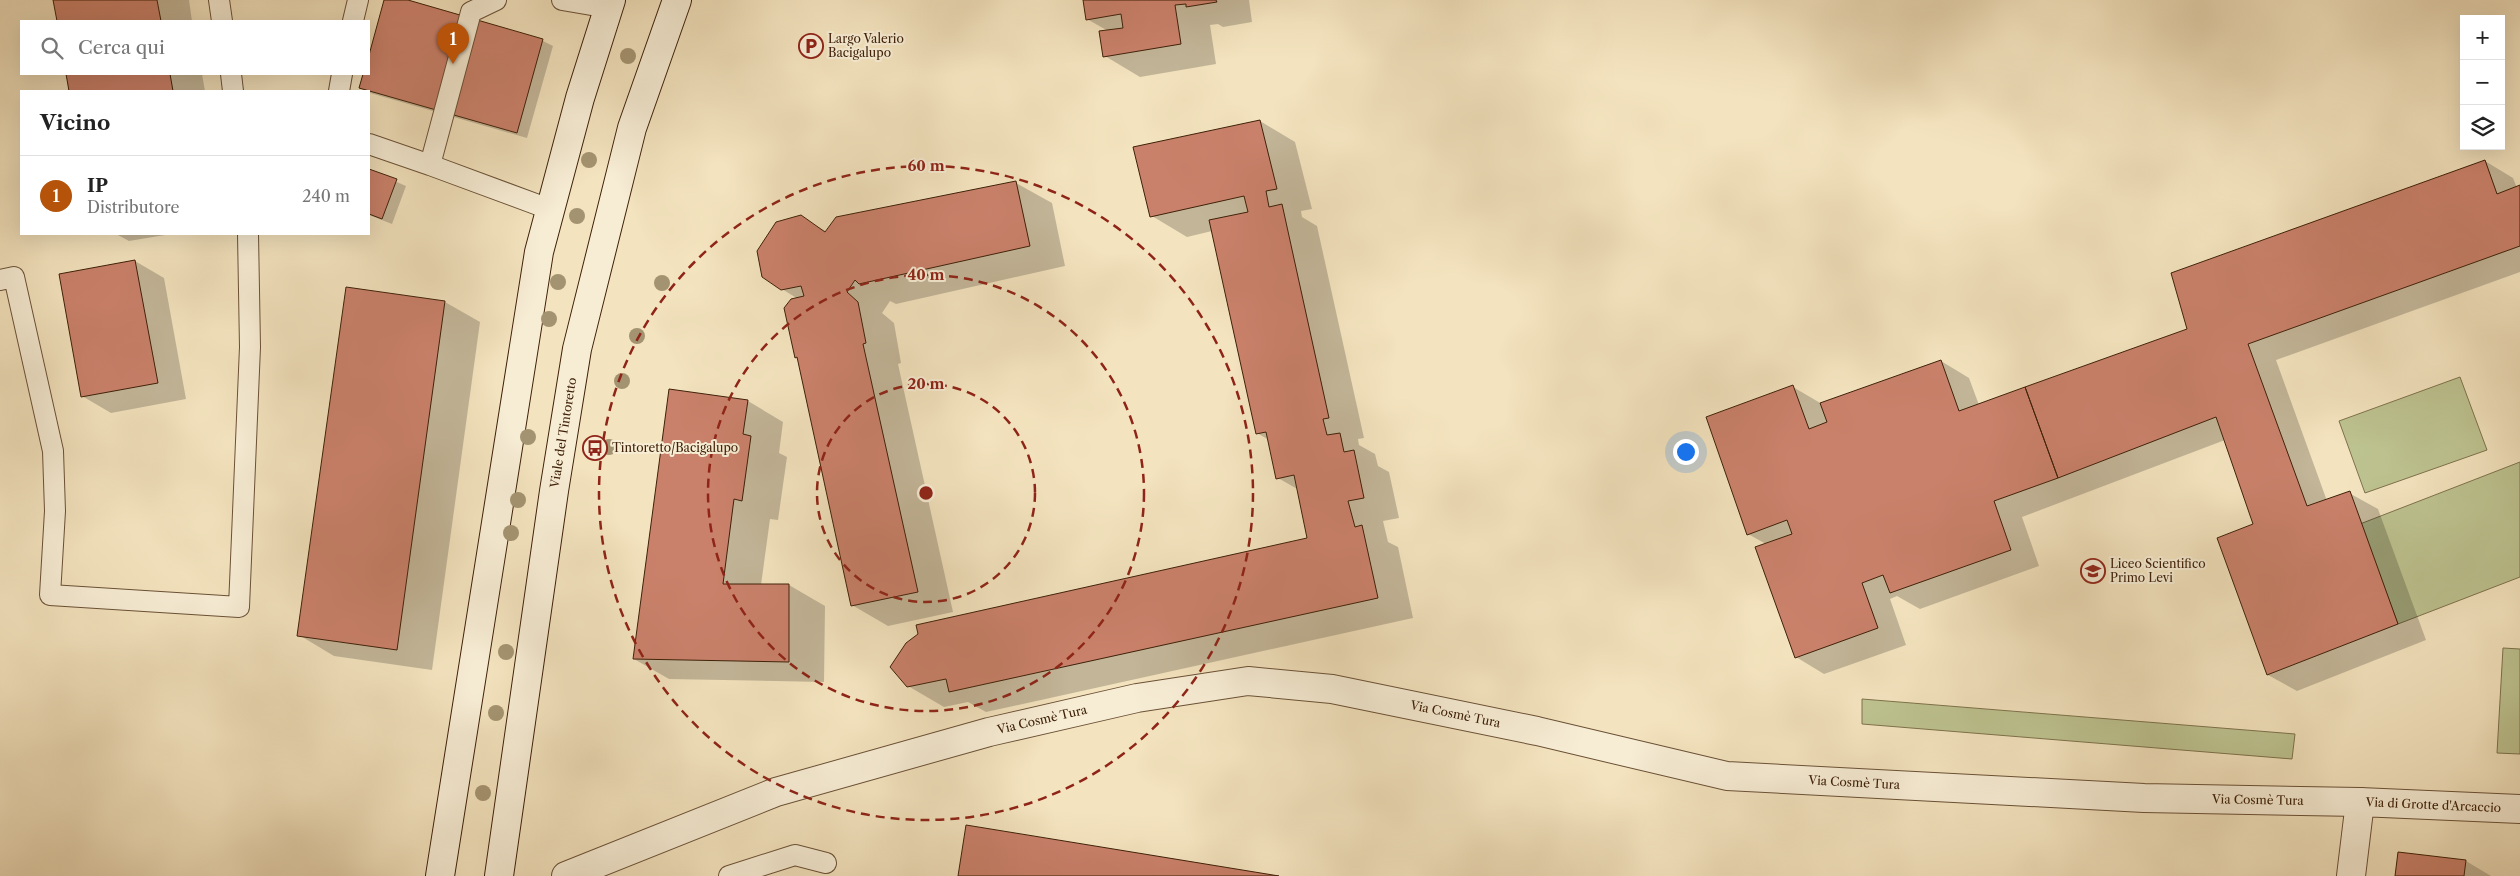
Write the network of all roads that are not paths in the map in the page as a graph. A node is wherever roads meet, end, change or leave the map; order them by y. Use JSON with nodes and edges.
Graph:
{"nodes":[{"id":1,"x":219,"y":0,"type":"edge"},
{"id":2,"x":358,"y":0,"type":"edge"},
{"id":3,"x":496,"y":0,"type":"edge"},
{"id":4,"x":562,"y":0,"type":"edge"},
{"id":5,"x":677,"y":0,"type":"edge"},
{"id":6,"x":610,"y":4,"type":"edge"},
{"id":7,"x":222,"y":20,"type":"edge"},
{"id":8,"x":353,"y":20,"type":"edge"},
{"id":9,"x":231,"y":75,"type":"edge"},
{"id":10,"x":342,"y":75,"type":"edge"},
{"id":11,"x":233,"y":90,"type":"edge"},
{"id":12,"x":339,"y":90,"type":"edge"},
{"id":13,"x":370,"y":144,"type":"edge"},
{"id":14,"x":430,"y":165,"type":"junction"},
{"id":15,"x":549,"y":210,"type":"junction"},
{"id":16,"x":248,"y":235,"type":"edge"},
{"id":17,"x":0,"y":280,"type":"edge"},
{"id":18,"x":2360,"y":802,"type":"junction"},
{"id":19,"x":2520,"y":809,"type":"edge"},
{"id":20,"x":826,"y":863,"type":"dead end"},
{"id":21,"x":571,"y":874,"type":"edge"},
{"id":22,"x":440,"y":876,"type":"edge"},
{"id":23,"x":499,"y":876,"type":"edge"},
{"id":24,"x":730,"y":876,"type":"edge"},
{"id":25,"x":2351,"y":876,"type":"edge"}],
"edges":[{"from":1,"to":7,"type":"lane"},
{"from":2,"to":8,"type":"lane"},
{"from":3,"to":14,"type":"lane"},
{"from":4,"to":6,"type":"lane"},
{"from":5,"to":23,"type":"street","name":"Viale del Tintoretto"},
{"from":6,"to":15,"type":"street"},
{"from":9,"to":11,"type":"lane"},
{"from":10,"to":12,"type":"lane"},
{"from":13,"to":14,"type":"lane"},
{"from":14,"to":15,"type":"lane"},
{"from":15,"to":22,"type":"street"},
{"from":16,"to":17,"type":"lane"},
{"from":18,"to":19,"type":"street","name":"Via di Grotte d'Arcaccio"},
{"from":18,"to":21,"type":"street","name":"Via Cosmè Tura"},
{"from":18,"to":25,"type":"street","name":"Via di Grotte d'Arcaccio"},
{"from":20,"to":24,"type":"lane"}]}
